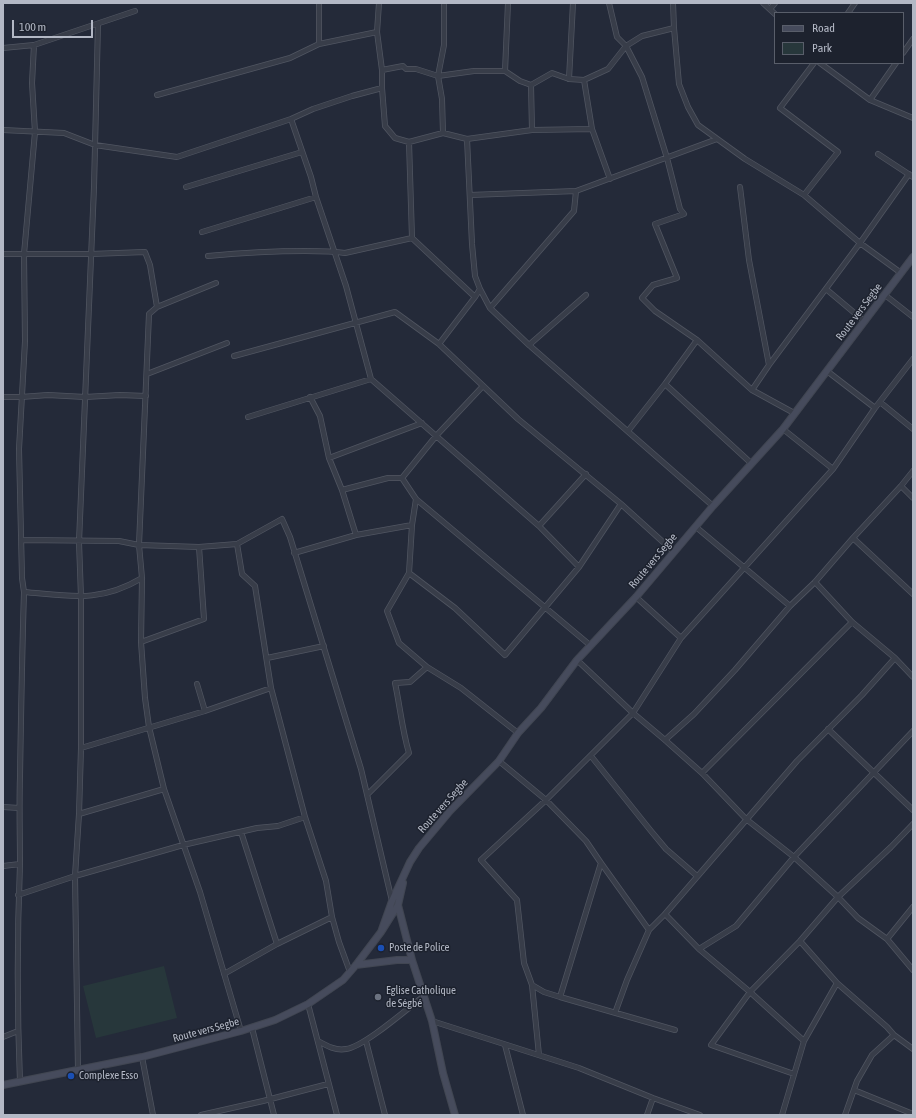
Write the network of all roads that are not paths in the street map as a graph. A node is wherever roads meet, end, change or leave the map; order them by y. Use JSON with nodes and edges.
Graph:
{"nodes":[{"id":1,"x":319,"y":3,"type":"edge"},
{"id":2,"x":379,"y":3,"type":"edge"},
{"id":3,"x":444,"y":3,"type":"edge"},
{"id":4,"x":508,"y":3,"type":"edge"},
{"id":5,"x":573,"y":3,"type":"edge"},
{"id":6,"x":609,"y":3,"type":"edge"},
{"id":7,"x":673,"y":3,"type":"edge"},
{"id":8,"x":764,"y":3,"type":"edge"},
{"id":9,"x":775,"y":3,"type":"edge"},
{"id":10,"x":855,"y":3,"type":"edge"},
{"id":11,"x":770,"y":9,"type":"junction"},
{"id":12,"x":134,"y":11,"type":"dead end"},
{"id":13,"x":849,"y":12,"type":"edge"},
{"id":14,"x":774,"y":13,"type":"edge"},
{"id":15,"x":98,"y":24,"type":"junction"},
{"id":16,"x":674,"y":28,"type":"junction"},
{"id":17,"x":377,"y":32,"type":"junction"},
{"id":18,"x":913,"y":39,"type":"edge"},
{"id":19,"x":319,"y":44,"type":"junction"},
{"id":20,"x":34,"y":45,"type":"junction"},
{"id":21,"x":626,"y":46,"type":"junction"},
{"id":22,"x":3,"y":48,"type":"edge"},
{"id":23,"x":904,"y":52,"type":"edge"},
{"id":24,"x":813,"y":64,"type":"edge"},
{"id":25,"x":821,"y":64,"type":"edge"},
{"id":26,"x":895,"y":64,"type":"edge"},
{"id":27,"x":382,"y":70,"type":"junction"},
{"id":28,"x":505,"y":71,"type":"junction"},
{"id":29,"x":438,"y":76,"type":"junction"},
{"id":30,"x":569,"y":79,"type":"junction"},
{"id":31,"x":584,"y":80,"type":"junction"},
{"id":32,"x":531,"y":85,"type":"junction"},
{"id":33,"x":382,"y":88,"type":"junction"},
{"id":34,"x":157,"y":95,"type":"dead end"},
{"id":35,"x":870,"y":100,"type":"junction"},
{"id":36,"x":913,"y":118,"type":"edge"},
{"id":37,"x":291,"y":119,"type":"junction"},
{"id":38,"x":592,"y":129,"type":"junction"},
{"id":39,"x":3,"y":130,"type":"edge"},
{"id":40,"x":532,"y":130,"type":"junction"},
{"id":41,"x":35,"y":132,"type":"junction"},
{"id":42,"x":443,"y":133,"type":"junction"},
{"id":43,"x":467,"y":139,"type":"junction"},
{"id":44,"x":718,"y":139,"type":"junction"},
{"id":45,"x":409,"y":142,"type":"junction"},
{"id":46,"x":95,"y":145,"type":"junction"},
{"id":47,"x":302,"y":152,"type":"junction"},
{"id":48,"x":878,"y":154,"type":"dead end"},
{"id":49,"x":667,"y":158,"type":"junction"},
{"id":50,"x":911,"y":175,"type":"edge"},
{"id":51,"x":610,"y":179,"type":"junction"},
{"id":52,"x":186,"y":187,"type":"dead end"},
{"id":53,"x":740,"y":187,"type":"dead end"},
{"id":54,"x":576,"y":191,"type":"junction"},
{"id":55,"x":470,"y":195,"type":"junction"},
{"id":56,"x":804,"y":195,"type":"junction"},
{"id":57,"x":316,"y":197,"type":"junction"},
{"id":58,"x":202,"y":232,"type":"dead end"},
{"id":59,"x":412,"y":238,"type":"junction"},
{"id":60,"x":860,"y":243,"type":"junction"},
{"id":61,"x":335,"y":251,"type":"junction"},
{"id":62,"x":3,"y":254,"type":"edge"},
{"id":63,"x":24,"y":254,"type":"junction"},
{"id":64,"x":91,"y":254,"type":"junction"},
{"id":65,"x":208,"y":256,"type":"dead end"},
{"id":66,"x":913,"y":257,"type":"edge"},
{"id":67,"x":901,"y":273,"type":"junction"},
{"id":68,"x":216,"y":283,"type":"dead end"},
{"id":69,"x":480,"y":289,"type":"junction"},
{"id":70,"x":826,"y":289,"type":"junction"},
{"id":71,"x":586,"y":295,"type":"dead end"},
{"id":72,"x":885,"y":295,"type":"junction"},
{"id":73,"x":475,"y":297,"type":"junction"},
{"id":74,"x":157,"y":307,"type":"junction"},
{"id":75,"x":490,"y":308,"type":"junction"},
{"id":76,"x":913,"y":317,"type":"edge"},
{"id":77,"x":864,"y":321,"type":"junction"},
{"id":78,"x":356,"y":322,"type":"junction"},
{"id":79,"x":696,"y":340,"type":"junction"},
{"id":80,"x":227,"y":343,"type":"dead end"},
{"id":81,"x":440,"y":344,"type":"junction"},
{"id":82,"x":529,"y":345,"type":"junction"},
{"id":83,"x":234,"y":356,"type":"dead end"},
{"id":84,"x":913,"y":359,"type":"edge"},
{"id":85,"x":769,"y":365,"type":"junction"},
{"id":86,"x":827,"y":371,"type":"junction"},
{"id":87,"x":147,"y":374,"type":"junction"},
{"id":88,"x":371,"y":379,"type":"junction"},
{"id":89,"x":665,"y":384,"type":"junction"},
{"id":90,"x":483,"y":386,"type":"junction"},
{"id":91,"x":752,"y":390,"type":"junction"},
{"id":92,"x":146,"y":396,"type":"junction"},
{"id":93,"x":3,"y":397,"type":"edge"},
{"id":94,"x":21,"y":397,"type":"junction"},
{"id":95,"x":85,"y":397,"type":"junction"},
{"id":96,"x":310,"y":397,"type":"junction"},
{"id":97,"x":880,"y":402,"type":"junction"},
{"id":98,"x":875,"y":408,"type":"junction"},
{"id":99,"x":794,"y":413,"type":"junction"},
{"id":100,"x":248,"y":417,"type":"dead end"},
{"id":101,"x":422,"y":423,"type":"junction"},
{"id":102,"x":783,"y":429,"type":"junction"},
{"id":103,"x":913,"y":429,"type":"edge"},
{"id":104,"x":628,"y":431,"type":"junction"},
{"id":105,"x":436,"y":436,"type":"junction"},
{"id":106,"x":329,"y":458,"type":"junction"},
{"id":107,"x":752,"y":464,"type":"junction"},
{"id":108,"x":832,"y":469,"type":"junction"},
{"id":109,"x":913,"y":471,"type":"edge"},
{"id":110,"x":586,"y":474,"type":"junction"},
{"id":111,"x":402,"y":478,"type":"junction"},
{"id":112,"x":901,"y":486,"type":"junction"},
{"id":113,"x":342,"y":490,"type":"junction"},
{"id":114,"x":913,"y":498,"type":"edge"},
{"id":115,"x":416,"y":499,"type":"junction"},
{"id":116,"x":621,"y":504,"type":"junction"},
{"id":117,"x":714,"y":506,"type":"junction"},
{"id":118,"x":412,"y":524,"type":"junction"},
{"id":119,"x":538,"y":526,"type":"junction"},
{"id":120,"x":696,"y":527,"type":"junction"},
{"id":121,"x":356,"y":535,"type":"junction"},
{"id":122,"x":853,"y":538,"type":"junction"},
{"id":123,"x":22,"y":540,"type":"junction"},
{"id":124,"x":79,"y":542,"type":"junction"},
{"id":125,"x":237,"y":544,"type":"junction"},
{"id":126,"x":139,"y":545,"type":"junction"},
{"id":127,"x":199,"y":547,"type":"junction"},
{"id":128,"x":674,"y":552,"type":"junction"},
{"id":129,"x":294,"y":553,"type":"junction"},
{"id":130,"x":579,"y":567,"type":"junction"},
{"id":131,"x":744,"y":567,"type":"junction"},
{"id":132,"x":409,"y":573,"type":"junction"},
{"id":133,"x":142,"y":578,"type":"junction"},
{"id":134,"x":815,"y":582,"type":"junction"},
{"id":135,"x":24,"y":592,"type":"junction"},
{"id":136,"x":913,"y":594,"type":"edge"},
{"id":137,"x":81,"y":597,"type":"junction"},
{"id":138,"x":636,"y":597,"type":"junction"},
{"id":139,"x":790,"y":606,"type":"junction"},
{"id":140,"x":545,"y":609,"type":"junction"},
{"id":141,"x":852,"y":622,"type":"junction"},
{"id":142,"x":681,"y":638,"type":"junction"},
{"id":143,"x":141,"y":642,"type":"junction"},
{"id":144,"x":324,"y":646,"type":"junction"},
{"id":145,"x":591,"y":646,"type":"junction"},
{"id":146,"x":267,"y":658,"type":"junction"},
{"id":147,"x":895,"y":658,"type":"junction"},
{"id":148,"x":577,"y":660,"type":"junction"},
{"id":149,"x":427,"y":667,"type":"junction"},
{"id":150,"x":913,"y":677,"type":"edge"},
{"id":151,"x":197,"y":684,"type":"dead end"},
{"id":152,"x":272,"y":688,"type":"junction"},
{"id":153,"x":205,"y":711,"type":"junction"},
{"id":154,"x":633,"y":713,"type":"junction"},
{"id":155,"x":149,"y":728,"type":"junction"},
{"id":156,"x":828,"y":729,"type":"junction"},
{"id":157,"x":913,"y":731,"type":"edge"},
{"id":158,"x":518,"y":734,"type":"junction"},
{"id":159,"x":665,"y":740,"type":"junction"},
{"id":160,"x":81,"y":748,"type":"junction"},
{"id":161,"x":591,"y":756,"type":"junction"},
{"id":162,"x":500,"y":760,"type":"junction"},
{"id":163,"x":702,"y":773,"type":"junction"},
{"id":164,"x":874,"y":773,"type":"junction"},
{"id":165,"x":164,"y":789,"type":"junction"},
{"id":166,"x":368,"y":794,"type":"junction"},
{"id":167,"x":546,"y":800,"type":"junction"},
{"id":168,"x":3,"y":807,"type":"edge"},
{"id":169,"x":19,"y":808,"type":"junction"},
{"id":170,"x":913,"y":810,"type":"edge"},
{"id":171,"x":80,"y":814,"type":"junction"},
{"id":172,"x":306,"y":816,"type":"junction"},
{"id":173,"x":746,"y":819,"type":"junction"},
{"id":174,"x":913,"y":824,"type":"edge"},
{"id":175,"x":241,"y":832,"type":"junction"},
{"id":176,"x":183,"y":845,"type":"junction"},
{"id":177,"x":794,"y":857,"type":"junction"},
{"id":178,"x":600,"y":863,"type":"junction"},
{"id":179,"x":20,"y":864,"type":"junction"},
{"id":180,"x":3,"y":866,"type":"edge"},
{"id":181,"x":406,"y":873,"type":"junction"},
{"id":182,"x":75,"y":876,"type":"junction"},
{"id":183,"x":697,"y":876,"type":"junction"},
{"id":184,"x":18,"y":894,"type":"junction"},
{"id":185,"x":838,"y":897,"type":"junction"},
{"id":186,"x":392,"y":901,"type":"junction"},
{"id":187,"x":398,"y":905,"type":"junction"},
{"id":188,"x":913,"y":907,"type":"edge"},
{"id":189,"x":664,"y":914,"type":"junction"},
{"id":190,"x":332,"y":917,"type":"junction"},
{"id":191,"x":648,"y":930,"type":"junction"},
{"id":192,"x":381,"y":932,"type":"junction"},
{"id":193,"x":887,"y":939,"type":"junction"},
{"id":194,"x":800,"y":941,"type":"junction"},
{"id":195,"x":277,"y":944,"type":"junction"},
{"id":196,"x":699,"y":949,"type":"junction"},
{"id":197,"x":412,"y":960,"type":"junction"},
{"id":198,"x":356,"y":965,"type":"junction"},
{"id":199,"x":913,"y":970,"type":"edge"},
{"id":200,"x":350,"y":972,"type":"junction"},
{"id":201,"x":224,"y":974,"type":"junction"},
{"id":202,"x":838,"y":983,"type":"junction"},
{"id":203,"x":532,"y":985,"type":"junction"},
{"id":204,"x":750,"y":992,"type":"junction"},
{"id":205,"x":424,"y":996,"type":"junction"},
{"id":206,"x":560,"y":997,"type":"junction"},
{"id":207,"x":308,"y":1004,"type":"junction"},
{"id":208,"x":615,"y":1013,"type":"junction"},
{"id":209,"x":432,"y":1021,"type":"junction"},
{"id":210,"x":252,"y":1028,"type":"junction"},
{"id":211,"x":675,"y":1030,"type":"dead end"},
{"id":212,"x":18,"y":1031,"type":"junction"},
{"id":213,"x":241,"y":1031,"type":"junction"},
{"id":214,"x":894,"y":1035,"type":"junction"},
{"id":215,"x":3,"y":1037,"type":"edge"},
{"id":216,"x":318,"y":1041,"type":"junction"},
{"id":217,"x":366,"y":1041,"type":"junction"},
{"id":218,"x":804,"y":1041,"type":"junction"},
{"id":219,"x":505,"y":1045,"type":"junction"},
{"id":220,"x":913,"y":1049,"type":"edge"},
{"id":221,"x":540,"y":1055,"type":"junction"},
{"id":222,"x":142,"y":1057,"type":"junction"},
{"id":223,"x":78,"y":1070,"type":"junction"},
{"id":224,"x":794,"y":1074,"type":"junction"},
{"id":225,"x":20,"y":1082,"type":"junction"},
{"id":226,"x":328,"y":1084,"type":"junction"},
{"id":227,"x":3,"y":1085,"type":"edge"},
{"id":228,"x":854,"y":1090,"type":"junction"},
{"id":229,"x":653,"y":1098,"type":"junction"},
{"id":230,"x":270,"y":1099,"type":"junction"},
{"id":231,"x":215,"y":1114,"type":"edge"},
{"id":232,"x":913,"y":1114,"type":"edge"},
{"id":233,"x":153,"y":1115,"type":"edge"},
{"id":234,"x":201,"y":1115,"type":"edge"},
{"id":235,"x":274,"y":1115,"type":"edge"},
{"id":236,"x":337,"y":1115,"type":"edge"},
{"id":237,"x":385,"y":1115,"type":"edge"},
{"id":238,"x":455,"y":1115,"type":"edge"},
{"id":239,"x":523,"y":1115,"type":"edge"},
{"id":240,"x":646,"y":1115,"type":"edge"},
{"id":241,"x":700,"y":1115,"type":"edge"},
{"id":242,"x":782,"y":1115,"type":"edge"},
{"id":243,"x":845,"y":1115,"type":"edge"}],
"edges":[{"from":1,"to":19,"type":"street"},
{"from":2,"to":17,"type":"street"},
{"from":3,"to":29,"type":"street"},
{"from":4,"to":28,"type":"street"},
{"from":5,"to":30,"type":"street"},
{"from":6,"to":21,"type":"street"},
{"from":7,"to":16,"type":"street"},
{"from":8,"to":11,"type":"street"},
{"from":9,"to":11,"type":"street"},
{"from":10,"to":13,"type":"street"},
{"from":11,"to":14,"type":"street"},
{"from":12,"to":15,"type":"street"},
{"from":15,"to":20,"type":"street"},
{"from":15,"to":46,"type":"street"},
{"from":16,"to":21,"type":"street"},
{"from":16,"to":44,"type":"street"},
{"from":17,"to":19,"type":"street"},
{"from":17,"to":27,"type":"street"},
{"from":18,"to":23,"type":"street"},
{"from":19,"to":34,"type":"street"},
{"from":20,"to":22,"type":"street"},
{"from":20,"to":41,"type":"street"},
{"from":21,"to":31,"type":"street"},
{"from":21,"to":49,"type":"street"},
{"from":24,"to":56,"type":"street"},
{"from":25,"to":35,"type":"street"},
{"from":26,"to":35,"type":"street"},
{"from":27,"to":29,"type":"street"},
{"from":27,"to":33,"type":"street"},
{"from":28,"to":29,"type":"street"},
{"from":28,"to":32,"type":"street"},
{"from":29,"to":42,"type":"street"},
{"from":30,"to":31,"type":"street"},
{"from":30,"to":32,"type":"street"},
{"from":31,"to":38,"type":"street"},
{"from":32,"to":40,"type":"street"},
{"from":33,"to":37,"type":"street"},
{"from":33,"to":45,"type":"street"},
{"from":35,"to":36,"type":"street"},
{"from":37,"to":46,"type":"street"},
{"from":37,"to":47,"type":"street"},
{"from":38,"to":40,"type":"street"},
{"from":38,"to":51,"type":"street"},
{"from":39,"to":41,"type":"street"},
{"from":40,"to":43,"type":"street"},
{"from":41,"to":46,"type":"street"},
{"from":41,"to":63,"type":"street"},
{"from":42,"to":43,"type":"street"},
{"from":42,"to":45,"type":"street"},
{"from":43,"to":55,"type":"street"},
{"from":44,"to":49,"type":"street"},
{"from":44,"to":56,"type":"street"},
{"from":45,"to":59,"type":"street"},
{"from":46,"to":64,"type":"street"},
{"from":47,"to":52,"type":"street"},
{"from":47,"to":57,"type":"street"},
{"from":48,"to":50,"type":"street"},
{"from":49,"to":51,"type":"street"},
{"from":49,"to":79,"type":"street"},
{"from":50,"to":60,"type":"street"},
{"from":51,"to":54,"type":"street"},
{"from":53,"to":85,"type":"street"},
{"from":54,"to":55,"type":"street"},
{"from":54,"to":75,"type":"street"},
{"from":55,"to":69,"type":"street"},
{"from":56,"to":60,"type":"street"},
{"from":57,"to":58,"type":"street"},
{"from":57,"to":61,"type":"street"},
{"from":59,"to":61,"type":"street"},
{"from":59,"to":73,"type":"street"},
{"from":60,"to":67,"type":"street"},
{"from":60,"to":70,"type":"street"},
{"from":61,"to":65,"type":"street"},
{"from":61,"to":78,"type":"street"},
{"from":62,"to":63,"type":"street"},
{"from":63,"to":64,"type":"street"},
{"from":63,"to":94,"type":"street"},
{"from":64,"to":74,"type":"street"},
{"from":64,"to":95,"type":"street"},
{"from":66,"to":67,"type":"main road","name":"Route vers Segbe"},
{"from":67,"to":72,"type":"main road","name":"Route vers Segbe"},
{"from":68,"to":74,"type":"street"},
{"from":69,"to":73,"type":"street"},
{"from":69,"to":75,"type":"street"},
{"from":70,"to":77,"type":"street"},
{"from":70,"to":85,"type":"street"},
{"from":71,"to":82,"type":"street"},
{"from":72,"to":76,"type":"street"},
{"from":72,"to":77,"type":"main road","name":"Route vers Segbe"},
{"from":73,"to":81,"type":"street"},
{"from":74,"to":87,"type":"street"},
{"from":75,"to":82,"type":"street"},
{"from":77,"to":86,"type":"main road","name":"Route vers Segbe"},
{"from":78,"to":81,"type":"street"},
{"from":78,"to":83,"type":"street"},
{"from":78,"to":88,"type":"street"},
{"from":79,"to":89,"type":"street"},
{"from":79,"to":91,"type":"street"},
{"from":80,"to":87,"type":"street"},
{"from":81,"to":90,"type":"street"},
{"from":82,"to":104,"type":"street"},
{"from":84,"to":97,"type":"street"},
{"from":85,"to":91,"type":"street"},
{"from":86,"to":98,"type":"street"},
{"from":86,"to":99,"type":"main road","name":"Route vers Segbe"},
{"from":87,"to":92,"type":"street"},
{"from":88,"to":96,"type":"street"},
{"from":88,"to":101,"type":"street"},
{"from":89,"to":104,"type":"street"},
{"from":89,"to":107,"type":"street"},
{"from":90,"to":105,"type":"street"},
{"from":90,"to":110,"type":"street"},
{"from":91,"to":99,"type":"street"},
{"from":92,"to":95,"type":"street"},
{"from":92,"to":126,"type":"street"},
{"from":93,"to":94,"type":"street"},
{"from":94,"to":95,"type":"street"},
{"from":94,"to":123,"type":"street"},
{"from":95,"to":124,"type":"street"},
{"from":96,"to":100,"type":"street"},
{"from":96,"to":106,"type":"street"},
{"from":97,"to":98,"type":"street"},
{"from":97,"to":103,"type":"street"},
{"from":98,"to":108,"type":"street"},
{"from":99,"to":102,"type":"main road","name":"Route vers Segbe"},
{"from":101,"to":105,"type":"street"},
{"from":101,"to":106,"type":"street"},
{"from":102,"to":107,"type":"main road","name":"Route vers Segbe"},
{"from":102,"to":108,"type":"street"},
{"from":104,"to":117,"type":"street"},
{"from":105,"to":111,"type":"street"},
{"from":105,"to":119,"type":"street"},
{"from":106,"to":113,"type":"street"},
{"from":107,"to":117,"type":"main road","name":"Route vers Segbe"},
{"from":108,"to":131,"type":"street"},
{"from":109,"to":112,"type":"street"},
{"from":110,"to":116,"type":"street"},
{"from":110,"to":119,"type":"street"},
{"from":111,"to":113,"type":"street"},
{"from":111,"to":115,"type":"street"},
{"from":112,"to":114,"type":"street"},
{"from":112,"to":122,"type":"street"},
{"from":113,"to":121,"type":"street"},
{"from":115,"to":118,"type":"street"},
{"from":115,"to":140,"type":"street"},
{"from":116,"to":128,"type":"street"},
{"from":116,"to":130,"type":"street"},
{"from":117,"to":120,"type":"main road","name":"Route vers Segbe"},
{"from":118,"to":121,"type":"street"},
{"from":118,"to":132,"type":"street"},
{"from":119,"to":130,"type":"street"},
{"from":120,"to":128,"type":"main road","name":"Route vers Segbe"},
{"from":120,"to":131,"type":"street"},
{"from":121,"to":129,"type":"street"},
{"from":122,"to":134,"type":"street"},
{"from":122,"to":136,"type":"street"},
{"from":123,"to":124,"type":"street"},
{"from":123,"to":135,"type":"street"},
{"from":124,"to":126,"type":"street"},
{"from":124,"to":137,"type":"street"},
{"from":125,"to":127,"type":"street"},
{"from":125,"to":129,"type":"street"},
{"from":125,"to":146,"type":"street"},
{"from":126,"to":127,"type":"street"},
{"from":126,"to":133,"type":"street"},
{"from":127,"to":143,"type":"street"},
{"from":128,"to":138,"type":"main road","name":"Route vers Segbe"},
{"from":129,"to":144,"type":"street"},
{"from":130,"to":140,"type":"street"},
{"from":131,"to":139,"type":"street"},
{"from":131,"to":142,"type":"street"},
{"from":132,"to":140,"type":"street"},
{"from":132,"to":149,"type":"street"},
{"from":133,"to":137,"type":"street"},
{"from":133,"to":143,"type":"street"},
{"from":134,"to":139,"type":"street"},
{"from":134,"to":141,"type":"street"},
{"from":135,"to":137,"type":"street"},
{"from":135,"to":169,"type":"street"},
{"from":137,"to":160,"type":"street"},
{"from":138,"to":142,"type":"street"},
{"from":138,"to":145,"type":"main road","name":"Route vers Segbe"},
{"from":139,"to":159,"type":"street"},
{"from":140,"to":145,"type":"street"},
{"from":141,"to":147,"type":"street"},
{"from":141,"to":163,"type":"street"},
{"from":142,"to":154,"type":"street"},
{"from":143,"to":155,"type":"street"},
{"from":144,"to":146,"type":"street"},
{"from":144,"to":166,"type":"street"},
{"from":145,"to":148,"type":"main road","name":"Route vers Segbe"},
{"from":146,"to":152,"type":"street"},
{"from":147,"to":150,"type":"street"},
{"from":147,"to":156,"type":"street"},
{"from":148,"to":154,"type":"street"},
{"from":148,"to":158,"type":"main road","name":"Route vers Segbe"},
{"from":149,"to":158,"type":"street"},
{"from":149,"to":166,"type":"street"},
{"from":151,"to":153,"type":"street"},
{"from":152,"to":153,"type":"street"},
{"from":152,"to":172,"type":"street"},
{"from":153,"to":155,"type":"street"},
{"from":154,"to":159,"type":"street"},
{"from":154,"to":161,"type":"street"},
{"from":155,"to":160,"type":"street"},
{"from":155,"to":165,"type":"street"},
{"from":156,"to":164,"type":"street"},
{"from":156,"to":173,"type":"street"},
{"from":157,"to":164,"type":"street"},
{"from":158,"to":162,"type":"main road","name":"Route vers Segbe"},
{"from":159,"to":163,"type":"street"},
{"from":160,"to":171,"type":"street"},
{"from":161,"to":167,"type":"street"},
{"from":161,"to":183,"type":"street"},
{"from":162,"to":167,"type":"street"},
{"from":162,"to":181,"type":"main road","name":"Route vers Segbe"},
{"from":163,"to":173,"type":"street"},
{"from":164,"to":170,"type":"street"},
{"from":164,"to":177,"type":"street"},
{"from":165,"to":171,"type":"street"},
{"from":165,"to":176,"type":"street"},
{"from":166,"to":186,"type":"street"},
{"from":167,"to":178,"type":"street"},
{"from":167,"to":203,"type":"street"},
{"from":168,"to":169,"type":"street"},
{"from":169,"to":179,"type":"street"},
{"from":171,"to":182,"type":"street"},
{"from":172,"to":175,"type":"street"},
{"from":172,"to":190,"type":"street"},
{"from":173,"to":177,"type":"street"},
{"from":173,"to":183,"type":"street"},
{"from":174,"to":185,"type":"street"},
{"from":175,"to":176,"type":"street"},
{"from":175,"to":195,"type":"street"},
{"from":176,"to":182,"type":"street"},
{"from":176,"to":201,"type":"street"},
{"from":177,"to":185,"type":"street"},
{"from":177,"to":196,"type":"street"},
{"from":178,"to":191,"type":"street"},
{"from":178,"to":206,"type":"street"},
{"from":179,"to":180,"type":"street"},
{"from":179,"to":184,"type":"street"},
{"from":181,"to":186,"type":"main road","name":"Route vers Segbe"},
{"from":181,"to":187,"type":"main road","name":"Route vers Segbe"},
{"from":182,"to":184,"type":"street"},
{"from":182,"to":223,"type":"street"},
{"from":183,"to":189,"type":"street"},
{"from":184,"to":212,"type":"street"},
{"from":185,"to":193,"type":"street"},
{"from":185,"to":194,"type":"street"},
{"from":186,"to":192,"type":"main road","name":"Route vers Segbe"},
{"from":187,"to":192,"type":"main road","name":"Route vers Segbe"},
{"from":187,"to":197,"type":"main road"},
{"from":188,"to":193,"type":"street"},
{"from":189,"to":191,"type":"street"},
{"from":189,"to":196,"type":"street"},
{"from":190,"to":195,"type":"street"},
{"from":190,"to":200,"type":"street"},
{"from":191,"to":208,"type":"street"},
{"from":192,"to":198,"type":"main road","name":"Route vers Segbe"},
{"from":193,"to":199,"type":"street"},
{"from":194,"to":202,"type":"street"},
{"from":194,"to":204,"type":"street"},
{"from":195,"to":201,"type":"street"},
{"from":196,"to":204,"type":"street"},
{"from":197,"to":198,"type":"main road"},
{"from":197,"to":205,"type":"main road"},
{"from":198,"to":200,"type":"main road","name":"Route vers Segbe"},
{"from":200,"to":207,"type":"main road","name":"Route vers Segbe"},
{"from":201,"to":213,"type":"street"},
{"from":202,"to":214,"type":"street"},
{"from":202,"to":218,"type":"street"},
{"from":203,"to":206,"type":"street"},
{"from":203,"to":221,"type":"street"},
{"from":204,"to":218,"type":"street"},
{"from":204,"to":224,"type":"street"},
{"from":205,"to":209,"type":"main road"},
{"from":205,"to":217,"type":"street"},
{"from":206,"to":208,"type":"street"},
{"from":207,"to":210,"type":"main road","name":"Route vers Segbe"},
{"from":207,"to":216,"type":"street"},
{"from":208,"to":211,"type":"street"},
{"from":209,"to":219,"type":"street"},
{"from":209,"to":238,"type":"main road"},
{"from":210,"to":213,"type":"main road","name":"Route vers Segbe"},
{"from":210,"to":230,"type":"street"},
{"from":212,"to":215,"type":"street"},
{"from":212,"to":225,"type":"street"},
{"from":213,"to":222,"type":"main road","name":"Route vers Segbe"},
{"from":214,"to":220,"type":"street"},
{"from":214,"to":228,"type":"street"},
{"from":216,"to":217,"type":"street"},
{"from":216,"to":226,"type":"street"},
{"from":217,"to":237,"type":"street"},
{"from":218,"to":224,"type":"street"},
{"from":219,"to":221,"type":"street"},
{"from":219,"to":239,"type":"street"},
{"from":221,"to":229,"type":"street"},
{"from":222,"to":223,"type":"main road","name":"Route vers Segbe"},
{"from":222,"to":233,"type":"street"},
{"from":223,"to":225,"type":"main road","name":"Route vers Segbe"},
{"from":224,"to":242,"type":"street"},
{"from":225,"to":227,"type":"main road","name":"Route vers Segbe"},
{"from":226,"to":230,"type":"street"},
{"from":226,"to":236,"type":"street"},
{"from":228,"to":232,"type":"street"},
{"from":228,"to":243,"type":"street"},
{"from":229,"to":240,"type":"street"},
{"from":229,"to":241,"type":"street"},
{"from":230,"to":231,"type":"street"},
{"from":230,"to":235,"type":"street"},
{"from":231,"to":234,"type":"street"}]}
